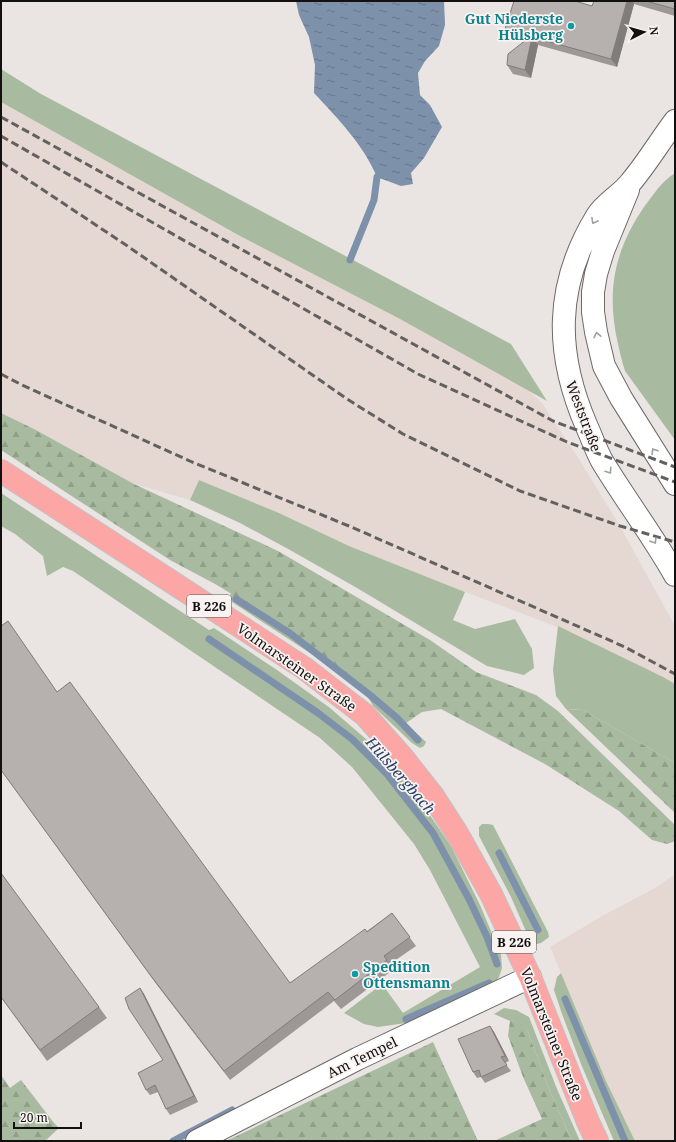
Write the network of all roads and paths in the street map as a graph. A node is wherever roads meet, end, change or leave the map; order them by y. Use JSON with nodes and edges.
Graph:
{"nodes":[{"id":1,"x":674,"y":125,"type":"edge"},
{"id":2,"x":630,"y":183,"type":"junction"},
{"id":3,"x":1,"y":471,"type":"edge"},
{"id":4,"x":675,"y":484,"type":"edge"},
{"id":5,"x":675,"y":575,"type":"edge"},
{"id":6,"x":530,"y":977,"type":"junction"},
{"id":7,"x":197,"y":1141,"type":"edge"},
{"id":8,"x":597,"y":1141,"type":"edge"}],
"edges":[{"from":1,"to":2,"type":"street","name":"Weststraße"},
{"from":4,"to":2,"type":"street","name":"Weststraße","one_way":true},
{"from":2,"to":5,"type":"street","name":"Weststraße","one_way":true},
{"from":3,"to":6,"type":"main road","name":"Volmarsteiner Straße","number":"B 226"},
{"from":6,"to":7,"type":"street","name":"Am Tempel"},
{"from":6,"to":8,"type":"main road","name":"Volmarsteiner Straße","number":"B 226"}]}
